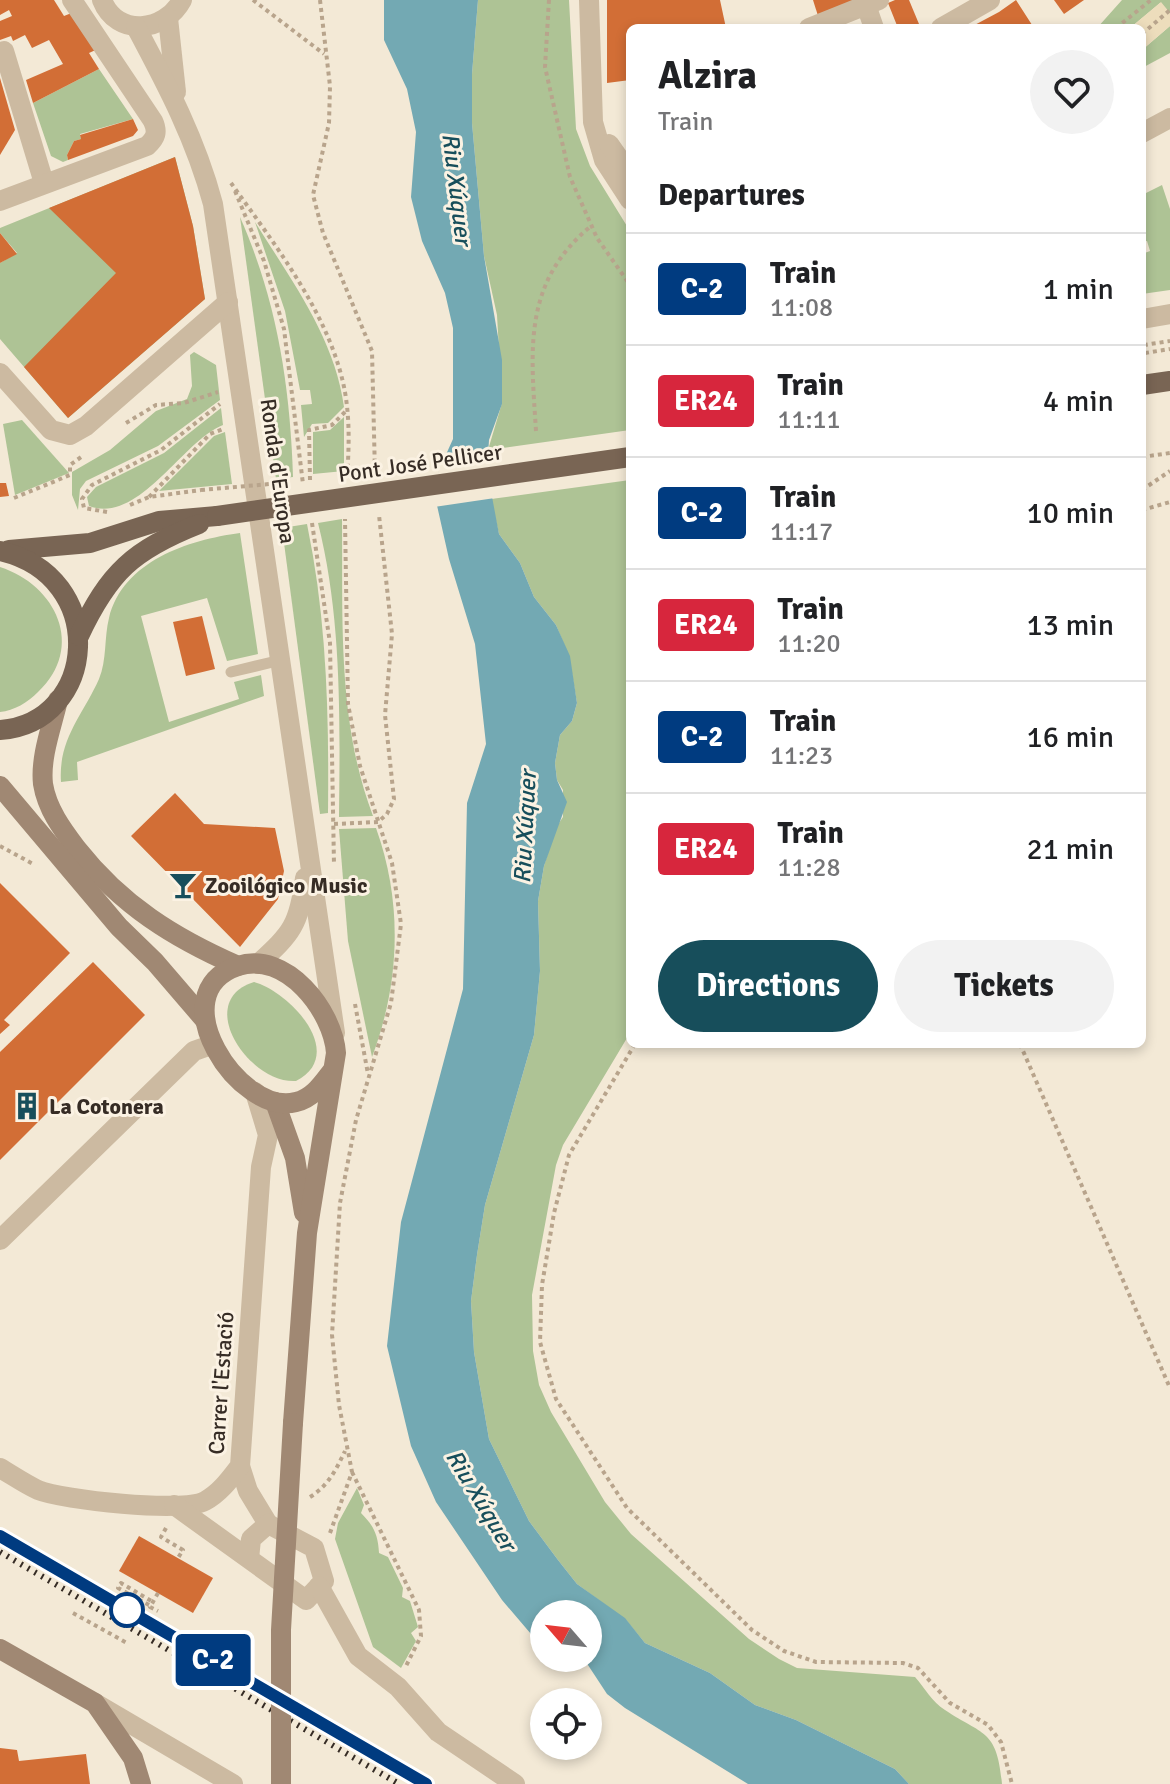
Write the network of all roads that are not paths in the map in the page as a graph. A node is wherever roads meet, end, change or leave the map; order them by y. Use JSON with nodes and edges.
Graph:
{"nodes":[{"id":1,"x":72,"y":0,"type":"edge"},
{"id":2,"x":102,"y":0,"type":"edge"},
{"id":3,"x":182,"y":0,"type":"edge"},
{"id":4,"x":589,"y":0,"type":"edge"},
{"id":5,"x":990,"y":0,"type":"edge"},
{"id":6,"x":872,"y":3,"type":"edge"},
{"id":7,"x":168,"y":18,"type":"junction"},
{"id":8,"x":819,"y":24,"type":"edge"},
{"id":9,"x":874,"y":24,"type":"edge"},
{"id":10,"x":948,"y":24,"type":"edge"},
{"id":11,"x":136,"y":27,"type":"junction"},
{"id":12,"x":4,"y":51,"type":"dead end"},
{"id":13,"x":178,"y":104,"type":"junction"},
{"id":14,"x":1170,"y":118,"type":"edge"},
{"id":15,"x":1146,"y":131,"type":"edge"},
{"id":16,"x":603,"y":140,"type":"junction"},
{"id":17,"x":626,"y":144,"type":"edge"},
{"id":18,"x":626,"y":169,"type":"edge"},
{"id":19,"x":44,"y":183,"type":"junction"},
{"id":20,"x":626,"y":194,"type":"edge"},
{"id":21,"x":0,"y":201,"type":"edge"},
{"id":22,"x":228,"y":302,"type":"junction"},
{"id":23,"x":1170,"y":314,"type":"edge"},
{"id":24,"x":1146,"y":318,"type":"edge"},
{"id":25,"x":0,"y":373,"type":"edge"},
{"id":26,"x":1170,"y":381,"type":"edge"},
{"id":27,"x":1146,"y":384,"type":"edge"},
{"id":28,"x":626,"y":458,"type":"edge"},
{"id":29,"x":217,"y":516,"type":"junction"},
{"id":30,"x":0,"y":550,"type":"edge"},
{"id":31,"x":79,"y":636,"type":"junction"},
{"id":32,"x":281,"y":660,"type":"junction"},
{"id":33,"x":231,"y":672,"type":"dead end"},
{"id":34,"x":58,"y":700,"type":"junction"},
{"id":35,"x":0,"y":730,"type":"edge"},
{"id":36,"x":0,"y":786,"type":"edge"},
{"id":37,"x":308,"y":850,"type":"junction"},
{"id":38,"x":248,"y":965,"type":"junction"},
{"id":39,"x":204,"y":1019,"type":"junction"},
{"id":40,"x":335,"y":1033,"type":"junction"},
{"id":41,"x":211,"y":1045,"type":"junction"},
{"id":42,"x":332,"y":1071,"type":"junction"},
{"id":43,"x":255,"y":1092,"type":"junction"},
{"id":44,"x":275,"y":1102,"type":"junction"},
{"id":45,"x":307,"y":1233,"type":"junction"},
{"id":46,"x":0,"y":1240,"type":"edge"},
{"id":47,"x":240,"y":1466,"type":"junction"},
{"id":48,"x":0,"y":1468,"type":"edge"},
{"id":49,"x":174,"y":1505,"type":"junction"},
{"id":50,"x":268,"y":1524,"type":"junction"},
{"id":51,"x":249,"y":1559,"type":"junction"},
{"id":52,"x":319,"y":1586,"type":"junction"},
{"id":53,"x":0,"y":1649,"type":"edge"},
{"id":54,"x":95,"y":1703,"type":"junction"},
{"id":55,"x":141,"y":1784,"type":"edge"},
{"id":56,"x":233,"y":1784,"type":"edge"},
{"id":57,"x":281,"y":1784,"type":"edge"},
{"id":58,"x":515,"y":1784,"type":"edge"}],
"edges":[{"from":1,"to":19,"type":"street"},
{"from":2,"to":11,"type":"street"},
{"from":3,"to":7,"type":"street"},
{"from":4,"to":16,"type":"street"},
{"from":5,"to":10,"type":"street"},
{"from":6,"to":8,"type":"street"},
{"from":6,"to":9,"type":"street"},
{"from":7,"to":11,"type":"street"},
{"from":7,"to":13,"type":"street"},
{"from":11,"to":13,"type":"street"},
{"from":12,"to":19,"type":"street"},
{"from":13,"to":22,"type":"street","name":"Ronda d'Europa"},
{"from":14,"to":15,"type":"street"},
{"from":16,"to":17,"type":"street"},
{"from":16,"to":18,"type":"street"},
{"from":16,"to":20,"type":"street"},
{"from":19,"to":21,"type":"street"},
{"from":22,"to":25,"type":"street"},
{"from":22,"to":32,"type":"street","name":"Ronda d'Europa"},
{"from":23,"to":24,"type":"street"},
{"from":26,"to":27,"type":"main road"},
{"from":28,"to":29,"type":"main road","name":"Pont José Pellicer","bridge":true},
{"from":29,"to":30,"type":"main road"},
{"from":29,"to":31,"type":"main road"},
{"from":30,"to":31,"type":"main road"},
{"from":31,"to":34,"type":"main road"},
{"from":32,"to":33,"type":"lane"},
{"from":32,"to":37,"type":"street","name":"Ronda d'Europa"},
{"from":34,"to":35,"type":"main road"},
{"from":34,"to":38,"type":"main road"},
{"from":36,"to":39,"type":"main road"},
{"from":37,"to":38,"type":"street"},
{"from":37,"to":40,"type":"street"},
{"from":38,"to":39,"type":"main road"},
{"from":38,"to":40,"type":"main road"},
{"from":39,"to":41,"type":"main road"},
{"from":40,"to":42,"type":"main road"},
{"from":41,"to":43,"type":"main road"},
{"from":41,"to":46,"type":"street"},
{"from":42,"to":44,"type":"main road"},
{"from":42,"to":45,"type":"main road"},
{"from":43,"to":44,"type":"main road"},
{"from":43,"to":47,"type":"street","name":"Carrer l'Estació"},
{"from":44,"to":45,"type":"main road"},
{"from":45,"to":57,"type":"main road","bridge":true},
{"from":47,"to":49,"type":"street","name":"Carrer l'Estació"},
{"from":47,"to":50,"type":"street"},
{"from":48,"to":49,"type":"street","name":"Carrer l'Estació"},
{"from":49,"to":51,"type":"street"},
{"from":50,"to":51,"type":"street"},
{"from":50,"to":52,"type":"street"},
{"from":51,"to":52,"type":"street"},
{"from":52,"to":58,"type":"street"},
{"from":53,"to":54,"type":"main road"},
{"from":54,"to":55,"type":"main road"},
{"from":54,"to":56,"type":"street"}]}
